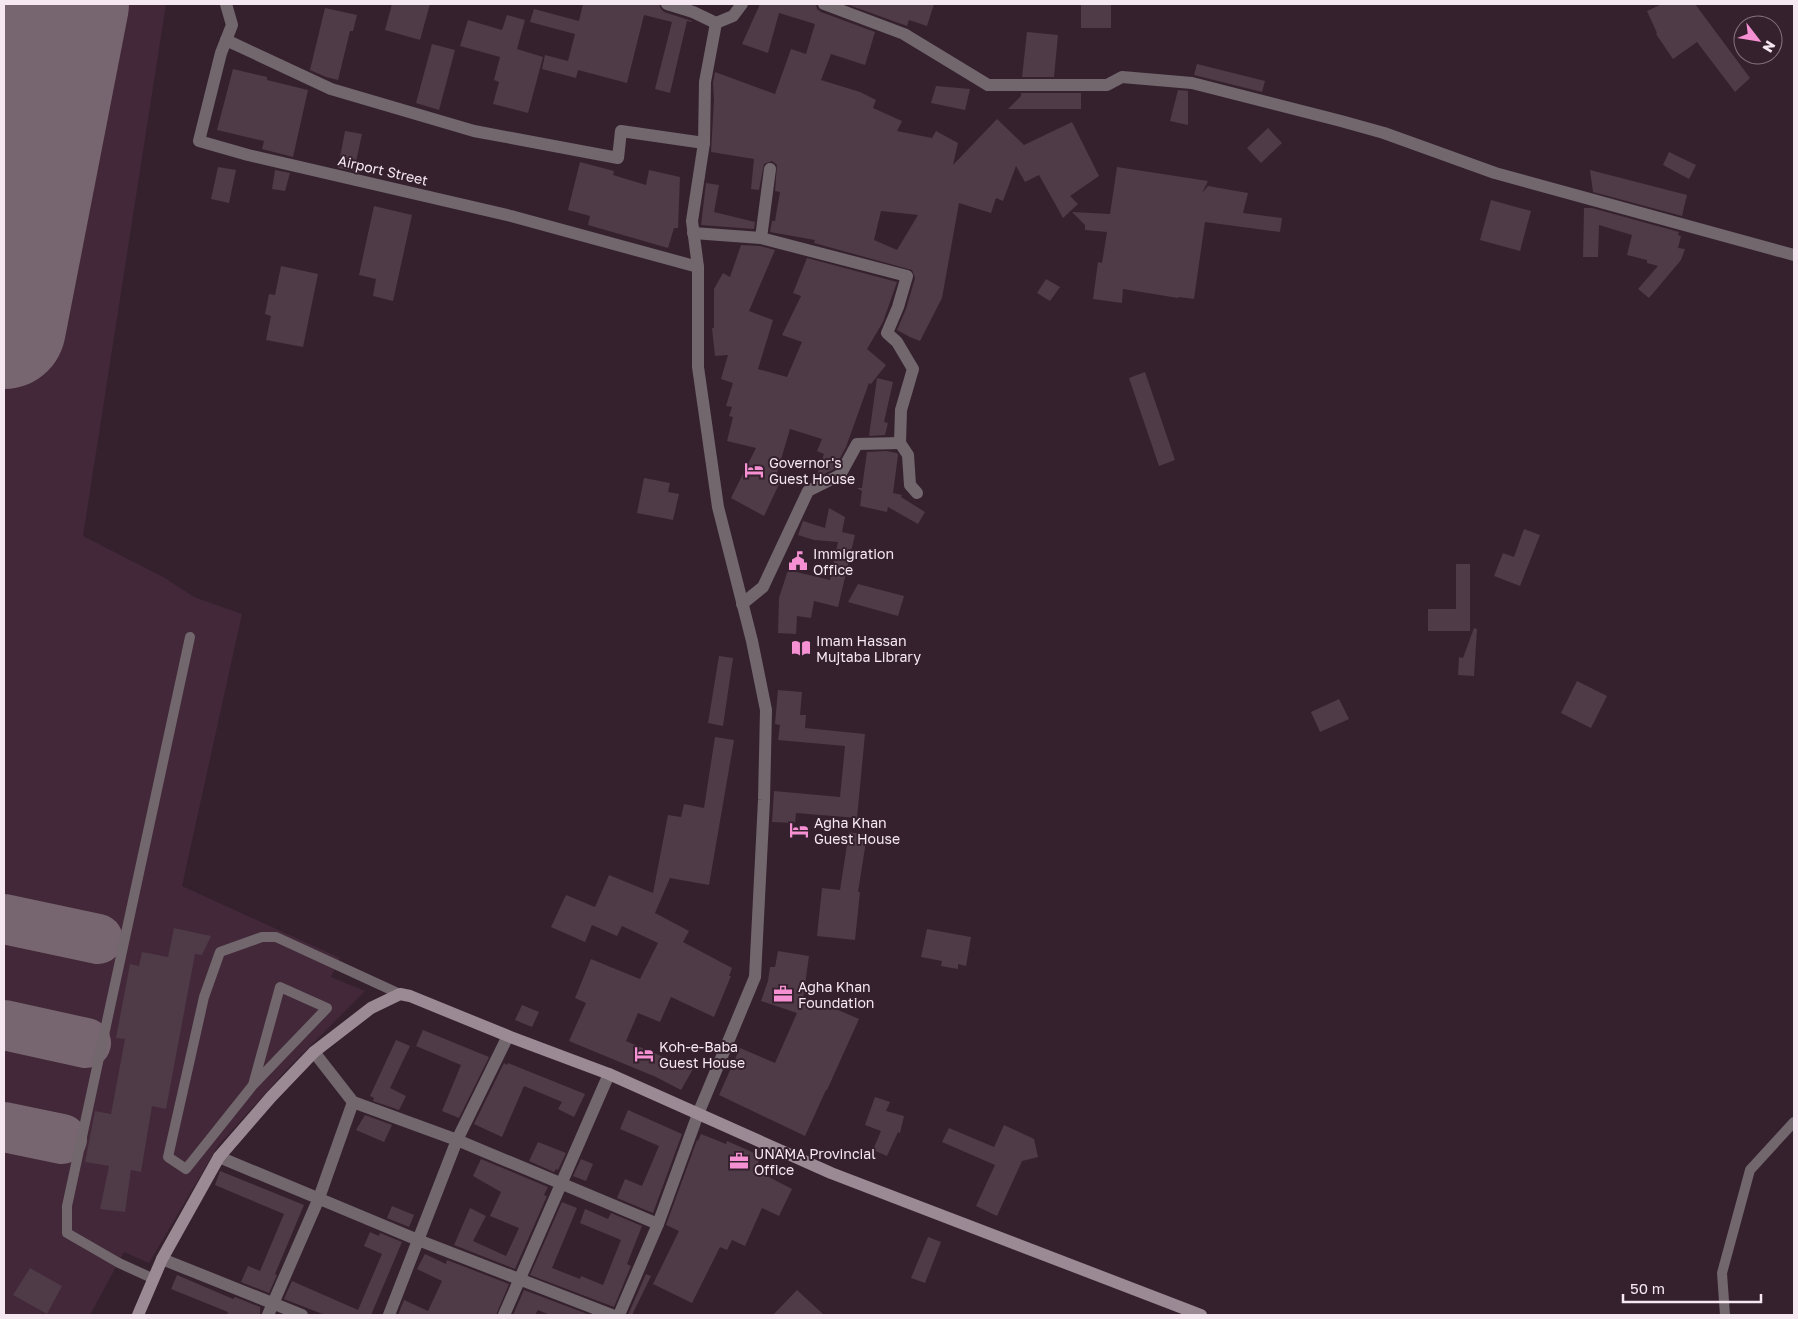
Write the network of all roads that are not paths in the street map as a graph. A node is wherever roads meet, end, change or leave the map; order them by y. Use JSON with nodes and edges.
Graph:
{"nodes":[{"id":1,"x":226,"y":4,"type":"edge"},
{"id":2,"x":667,"y":4,"type":"edge"},
{"id":3,"x":742,"y":4,"type":"edge"},
{"id":4,"x":824,"y":4,"type":"edge"},
{"id":5,"x":716,"y":23,"type":"junction"},
{"id":6,"x":226,"y":40,"type":"junction"},
{"id":7,"x":704,"y":144,"type":"junction"},
{"id":8,"x":770,"y":169,"type":"dead end"},
{"id":9,"x":693,"y":233,"type":"junction"},
{"id":10,"x":761,"y":238,"type":"junction"},
{"id":11,"x":1794,"y":256,"type":"edge"},
{"id":12,"x":698,"y":267,"type":"junction"},
{"id":13,"x":900,"y":443,"type":"junction"},
{"id":14,"x":917,"y":493,"type":"dead end"},
{"id":15,"x":742,"y":604,"type":"junction"},
{"id":16,"x":190,"y":637,"type":"dead end"},
{"id":17,"x":400,"y":994,"type":"junction"},
{"id":18,"x":508,"y":1036,"type":"junction"},
{"id":19,"x":314,"y":1052,"type":"junction"},
{"id":20,"x":609,"y":1074,"type":"junction"},
{"id":21,"x":254,"y":1085,"type":"junction"},
{"id":22,"x":353,"y":1102,"type":"junction"},
{"id":23,"x":698,"y":1114,"type":"junction"},
{"id":24,"x":1794,"y":1122,"type":"edge"},
{"id":25,"x":457,"y":1140,"type":"junction"},
{"id":26,"x":219,"y":1157,"type":"junction"},
{"id":27,"x":560,"y":1183,"type":"junction"},
{"id":28,"x":319,"y":1198,"type":"junction"},
{"id":29,"x":658,"y":1224,"type":"junction"},
{"id":30,"x":418,"y":1240,"type":"junction"},
{"id":31,"x":162,"y":1259,"type":"junction"},
{"id":32,"x":518,"y":1278,"type":"junction"},
{"id":33,"x":154,"y":1279,"type":"junction"},
{"id":34,"x":270,"y":1310,"type":"edge"},
{"id":35,"x":138,"y":1315,"type":"edge"},
{"id":36,"x":302,"y":1315,"type":"edge"},
{"id":37,"x":389,"y":1315,"type":"edge"},
{"id":38,"x":504,"y":1315,"type":"edge"},
{"id":39,"x":612,"y":1315,"type":"edge"},
{"id":40,"x":619,"y":1315,"type":"edge"},
{"id":41,"x":1201,"y":1315,"type":"edge"},
{"id":42,"x":1725,"y":1315,"type":"edge"}],
"edges":[{"from":1,"to":6,"type":"street","name":"Airport Street"},
{"from":2,"to":5,"type":"street"},
{"from":3,"to":5,"type":"street"},
{"from":4,"to":11,"type":"street"},
{"from":5,"to":7,"type":"street"},
{"from":6,"to":7,"type":"street"},
{"from":6,"to":12,"type":"street","name":"Airport Street"},
{"from":7,"to":9,"type":"street"},
{"from":8,"to":10,"type":"street"},
{"from":9,"to":10,"type":"street"},
{"from":9,"to":12,"type":"street"},
{"from":10,"to":13,"type":"street"},
{"from":12,"to":15,"type":"street"},
{"from":13,"to":14,"type":"street"},
{"from":13,"to":15,"type":"street"},
{"from":15,"to":23,"type":"street"},
{"from":16,"to":33,"type":"lane"},
{"from":17,"to":18,"type":"street"},
{"from":17,"to":19,"type":"street"},
{"from":17,"to":21,"type":"lane"},
{"from":18,"to":20,"type":"street"},
{"from":18,"to":25,"type":"street"},
{"from":19,"to":22,"type":"street"},
{"from":19,"to":26,"type":"street"},
{"from":20,"to":23,"type":"street"},
{"from":20,"to":27,"type":"street"},
{"from":21,"to":21,"type":"lane"},
{"from":22,"to":25,"type":"street"},
{"from":22,"to":28,"type":"street"},
{"from":23,"to":29,"type":"street"},
{"from":23,"to":41,"type":"street"},
{"from":24,"to":42,"type":"lane"},
{"from":25,"to":27,"type":"street"},
{"from":25,"to":30,"type":"street"},
{"from":26,"to":28,"type":"street"},
{"from":26,"to":31,"type":"street"},
{"from":27,"to":29,"type":"street"},
{"from":27,"to":32,"type":"street"},
{"from":28,"to":30,"type":"street"},
{"from":28,"to":34,"type":"street"},
{"from":29,"to":40,"type":"street"},
{"from":30,"to":32,"type":"street"},
{"from":30,"to":37,"type":"street"},
{"from":31,"to":33,"type":"street"},
{"from":31,"to":34,"type":"street"},
{"from":32,"to":38,"type":"street"},
{"from":32,"to":39,"type":"street"},
{"from":33,"to":35,"type":"street"},
{"from":34,"to":36,"type":"street"}]}
